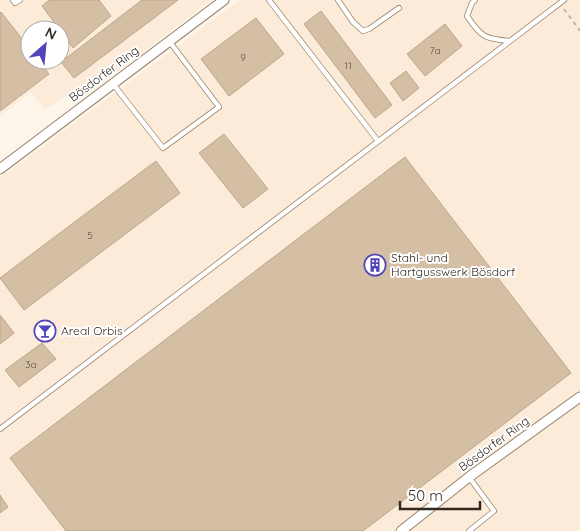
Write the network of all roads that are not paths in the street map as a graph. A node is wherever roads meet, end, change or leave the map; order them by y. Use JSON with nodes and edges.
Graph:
{"nodes":[{"id":1,"x":13,"y":0,"type":"edge"},
{"id":2,"x":20,"y":0,"type":"edge"},
{"id":3,"x":224,"y":0,"type":"edge"},
{"id":4,"x":269,"y":0,"type":"edge"},
{"id":5,"x":338,"y":0,"type":"edge"},
{"id":6,"x":476,"y":0,"type":"edge"},
{"id":7,"x":562,"y":1,"type":"edge"},
{"id":8,"x":399,"y":8,"type":"dead end"},
{"id":9,"x":169,"y":41,"type":"junction"},
{"id":10,"x":510,"y":41,"type":"junction"},
{"id":11,"x":113,"y":84,"type":"junction"},
{"id":12,"x":378,"y":141,"type":"junction"},
{"id":13,"x":0,"y":169,"type":"edge"},
{"id":14,"x":580,"y":397,"type":"edge"},
{"id":15,"x":0,"y":429,"type":"edge"},
{"id":16,"x":469,"y":477,"type":"junction"},
{"id":17,"x":401,"y":531,"type":"edge"},
{"id":18,"x":469,"y":531,"type":"edge"}],
"edges":[{"from":1,"to":2,"type":"lane"},
{"from":3,"to":9,"type":"street","name":"Bösdorfer Ring"},
{"from":4,"to":12,"type":"lane"},
{"from":5,"to":8,"type":"lane"},
{"from":6,"to":10,"type":"lane"},
{"from":7,"to":10,"type":"lane"},
{"from":9,"to":11,"type":"street","name":"Bösdorfer Ring"},
{"from":9,"to":11,"type":"lane"},
{"from":10,"to":12,"type":"lane"},
{"from":11,"to":13,"type":"street","name":"Bösdorfer Ring"},
{"from":12,"to":15,"type":"lane"},
{"from":14,"to":16,"type":"street","name":"Bösdorfer Ring"},
{"from":16,"to":17,"type":"street","name":"Bösdorfer Ring"},
{"from":16,"to":18,"type":"lane"}]}
